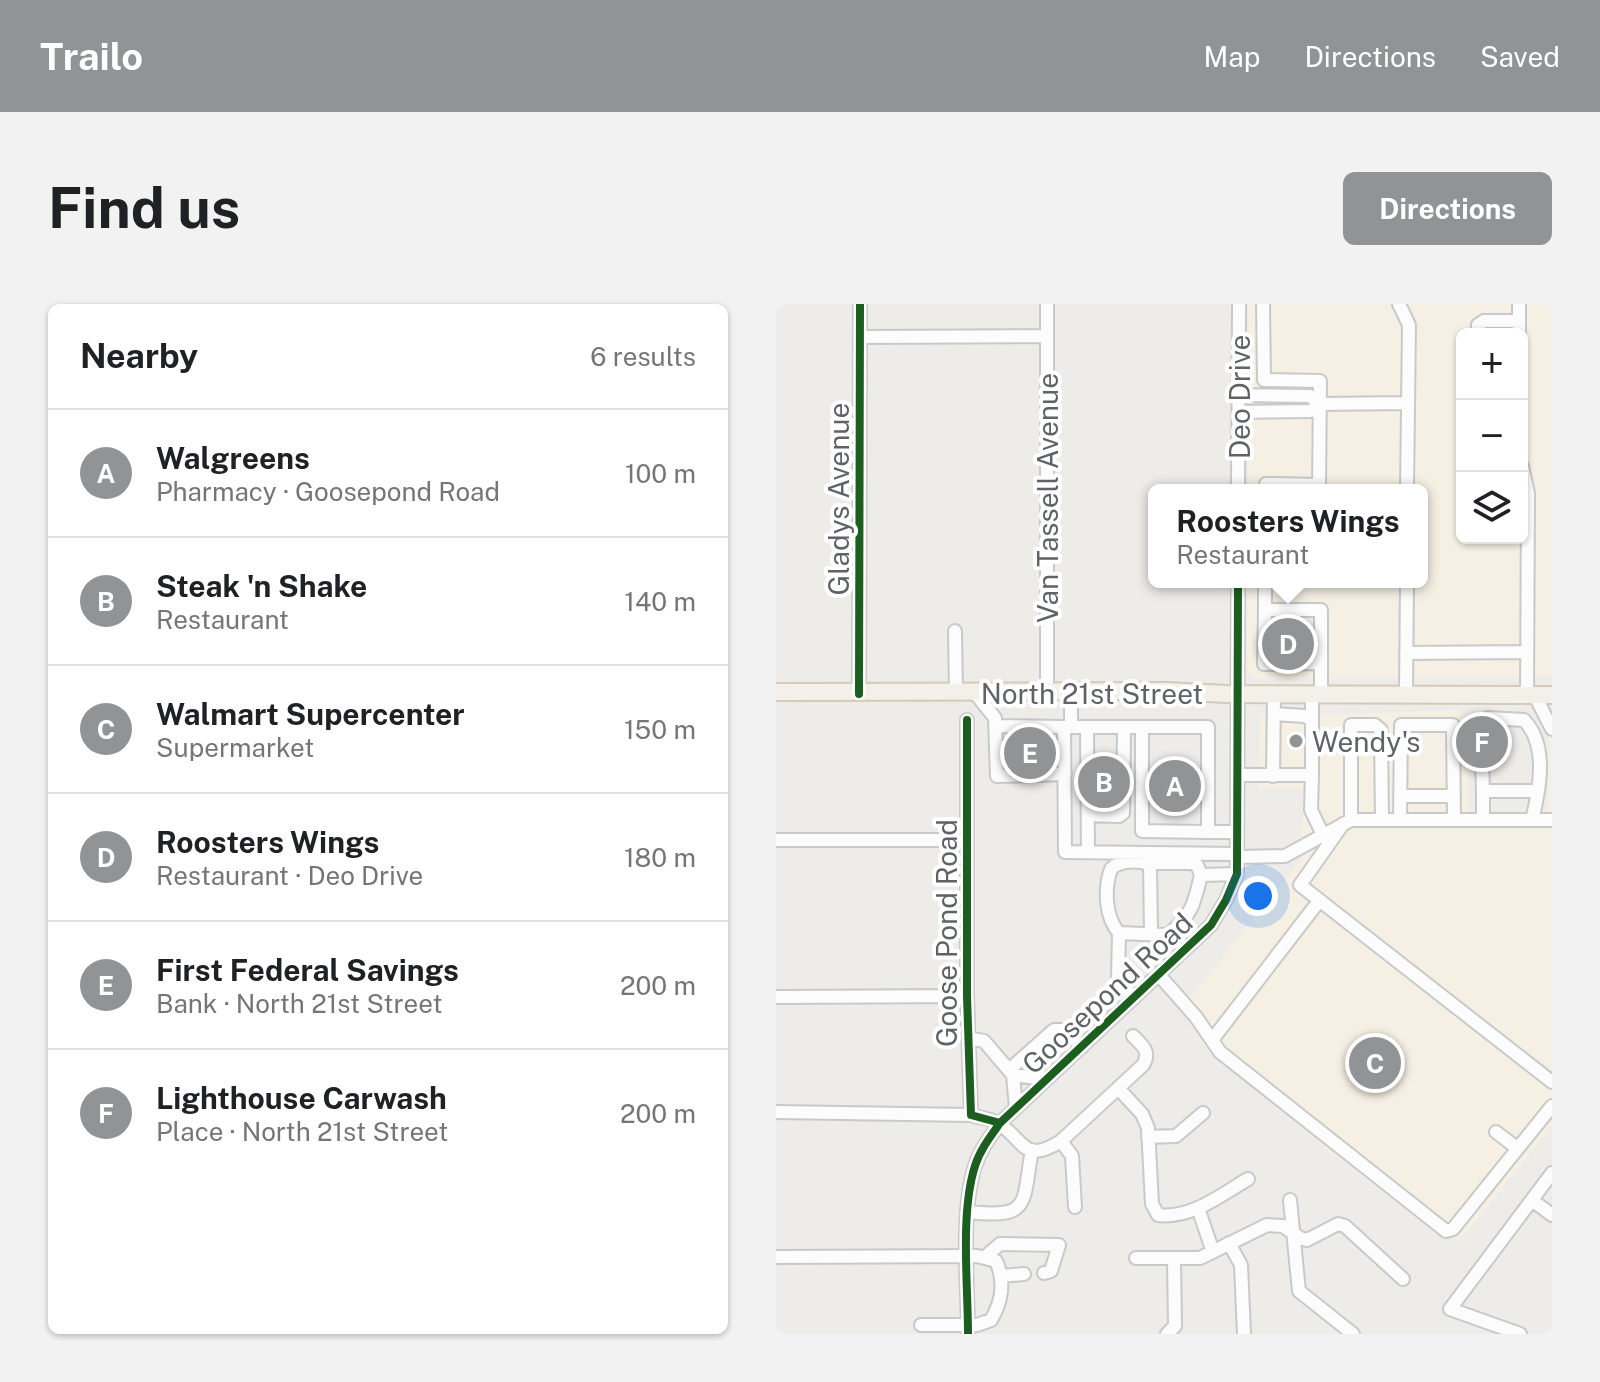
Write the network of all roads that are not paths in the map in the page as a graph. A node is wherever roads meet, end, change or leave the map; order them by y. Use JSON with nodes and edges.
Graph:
{"nodes":[{"id":1,"x":860,"y":304,"type":"edge"},
{"id":2,"x":1047,"y":304,"type":"edge"},
{"id":3,"x":1239,"y":304,"type":"edge"},
{"id":4,"x":1263,"y":304,"type":"edge"},
{"id":5,"x":1399,"y":304,"type":"edge"},
{"id":6,"x":1519,"y":304,"type":"edge"},
{"id":7,"x":1478,"y":328,"type":"edge"},
{"id":8,"x":1519,"y":328,"type":"edge"},
{"id":9,"x":1047,"y":336,"type":"junction"},
{"id":10,"x":860,"y":337,"type":"junction"},
{"id":11,"x":1239,"y":395,"type":"junction"},
{"id":12,"x":1408,"y":403,"type":"junction"},
{"id":13,"x":1319,"y":404,"type":"junction"},
{"id":14,"x":1239,"y":412,"type":"junction"},
{"id":15,"x":1238,"y":484,"type":"edge"},
{"id":16,"x":1319,"y":484,"type":"edge"},
{"id":17,"x":1407,"y":484,"type":"edge"},
{"id":18,"x":1528,"y":544,"type":"edge"},
{"id":19,"x":1238,"y":588,"type":"edge"},
{"id":20,"x":1265,"y":588,"type":"edge"},
{"id":21,"x":1407,"y":588,"type":"edge"},
{"id":22,"x":1265,"y":610,"type":"junction"},
{"id":23,"x":955,"y":631,"type":"dead end"},
{"id":24,"x":1527,"y":652,"type":"junction"},
{"id":25,"x":1406,"y":653,"type":"junction"},
{"id":26,"x":1321,"y":663,"type":"junction"},
{"id":27,"x":776,"y":692,"type":"edge"},
{"id":28,"x":1071,"y":692,"type":"junction"},
{"id":29,"x":956,"y":693,"type":"junction"},
{"id":30,"x":975,"y":693,"type":"junction"},
{"id":31,"x":1047,"y":693,"type":"junction"},
{"id":32,"x":1238,"y":693,"type":"junction"},
{"id":33,"x":859,"y":694,"type":"junction"},
{"id":34,"x":1274,"y":694,"type":"junction"},
{"id":35,"x":1316,"y":694,"type":"junction"},
{"id":36,"x":1406,"y":694,"type":"junction"},
{"id":37,"x":1530,"y":694,"type":"junction"},
{"id":38,"x":1552,"y":695,"type":"edge"},
{"id":39,"x":1274,"y":714,"type":"junction"},
{"id":40,"x":967,"y":720,"type":"dead end"},
{"id":41,"x":1312,"y":720,"type":"junction"},
{"id":42,"x":997,"y":726,"type":"junction"},
{"id":43,"x":1068,"y":727,"type":"junction"},
{"id":44,"x":1087,"y":727,"type":"junction"},
{"id":45,"x":1124,"y":727,"type":"junction"},
{"id":46,"x":1142,"y":727,"type":"junction"},
{"id":47,"x":1550,"y":727,"type":"edge"},
{"id":48,"x":1536,"y":732,"type":"junction"},
{"id":49,"x":1482,"y":735,"type":"dead end"},
{"id":50,"x":1482,"y":763,"type":"dead end"},
{"id":51,"x":1065,"y":774,"type":"junction"},
{"id":52,"x":1238,"y":775,"type":"junction"},
{"id":53,"x":1312,"y":775,"type":"junction"},
{"id":54,"x":1273,"y":776,"type":"junction"},
{"id":55,"x":1483,"y":791,"type":"junction"},
{"id":56,"x":1538,"y":791,"type":"junction"},
{"id":57,"x":1400,"y":796,"type":"junction"},
{"id":58,"x":1454,"y":796,"type":"junction"},
{"id":59,"x":1088,"y":815,"type":"junction"},
{"id":60,"x":1382,"y":820,"type":"junction"},
{"id":61,"x":1400,"y":820,"type":"junction"},
{"id":62,"x":1454,"y":820,"type":"junction"},
{"id":63,"x":1483,"y":820,"type":"junction"},
{"id":64,"x":1532,"y":820,"type":"junction"},
{"id":65,"x":1552,"y":820,"type":"edge"},
{"id":66,"x":1347,"y":822,"type":"junction"},
{"id":67,"x":1208,"y":832,"type":"junction"},
{"id":68,"x":1237,"y":832,"type":"junction"},
{"id":69,"x":1323,"y":835,"type":"junction"},
{"id":70,"x":776,"y":840,"type":"edge"},
{"id":71,"x":967,"y":840,"type":"junction"},
{"id":72,"x":1088,"y":852,"type":"junction"},
{"id":73,"x":1237,"y":855,"type":"junction"},
{"id":74,"x":1150,"y":865,"type":"junction"},
{"id":75,"x":1237,"y":874,"type":"junction"},
{"id":76,"x":1201,"y":875,"type":"junction"},
{"id":77,"x":1319,"y":901,"type":"junction"},
{"id":78,"x":1119,"y":933,"type":"junction"},
{"id":79,"x":1151,"y":934,"type":"junction"},
{"id":80,"x":1159,"y":975,"type":"junction"},
{"id":81,"x":967,"y":996,"type":"junction"},
{"id":82,"x":776,"y":997,"type":"edge"},
{"id":83,"x":1134,"y":998,"type":"junction"},
{"id":84,"x":1133,"y":1036,"type":"dead end"},
{"id":85,"x":968,"y":1038,"type":"junction"},
{"id":86,"x":1212,"y":1040,"type":"junction"},
{"id":87,"x":1082,"y":1047,"type":"junction"},
{"id":88,"x":1011,"y":1073,"type":"junction"},
{"id":89,"x":1047,"y":1079,"type":"junction"},
{"id":90,"x":1552,"y":1082,"type":"edge"},
{"id":91,"x":1118,"y":1088,"type":"junction"},
{"id":92,"x":1552,"y":1106,"type":"edge"},
{"id":93,"x":1016,"y":1108,"type":"junction"},
{"id":94,"x":776,"y":1112,"type":"edge"},
{"id":95,"x":1203,"y":1113,"type":"dead end"},
{"id":96,"x":971,"y":1115,"type":"junction"},
{"id":97,"x":1000,"y":1123,"type":"junction"},
{"id":98,"x":1496,"y":1132,"type":"dead end"},
{"id":99,"x":1148,"y":1137,"type":"junction"},
{"id":100,"x":1061,"y":1141,"type":"junction"},
{"id":101,"x":1517,"y":1148,"type":"junction"},
{"id":102,"x":1032,"y":1150,"type":"junction"},
{"id":103,"x":1552,"y":1173,"type":"edge"},
{"id":104,"x":1248,"y":1179,"type":"dead end"},
{"id":105,"x":1290,"y":1200,"type":"dead end"},
{"id":106,"x":1533,"y":1201,"type":"junction"},
{"id":107,"x":1075,"y":1207,"type":"dead end"},
{"id":108,"x":1198,"y":1208,"type":"junction"},
{"id":109,"x":968,"y":1212,"type":"junction"},
{"id":110,"x":1552,"y":1215,"type":"edge"},
{"id":111,"x":1293,"y":1233,"type":"junction"},
{"id":112,"x":1229,"y":1243,"type":"junction"},
{"id":113,"x":1213,"y":1252,"type":"junction"},
{"id":114,"x":776,"y":1257,"type":"edge"},
{"id":115,"x":985,"y":1257,"type":"junction"},
{"id":116,"x":968,"y":1258,"type":"junction"},
{"id":117,"x":1136,"y":1258,"type":"dead end"},
{"id":118,"x":1174,"y":1259,"type":"junction"},
{"id":119,"x":1044,"y":1273,"type":"dead end"},
{"id":120,"x":1024,"y":1274,"type":"dead end"},
{"id":121,"x":1001,"y":1276,"type":"junction"},
{"id":122,"x":1403,"y":1279,"type":"dead end"},
{"id":123,"x":921,"y":1325,"type":"dead end"},
{"id":124,"x":968,"y":1329,"type":"edge"},
{"id":125,"x":1167,"y":1334,"type":"edge"},
{"id":126,"x":1244,"y":1334,"type":"edge"},
{"id":127,"x":1353,"y":1334,"type":"edge"},
{"id":128,"x":1520,"y":1334,"type":"edge"}],
"edges":[{"from":1,"to":10,"type":"street","name":"Gladys Avenue"},
{"from":2,"to":9,"type":"street","name":"Van Tassell Avenue"},
{"from":3,"to":11,"type":"street","name":"Deo Drive"},
{"from":4,"to":13,"type":"street"},
{"from":5,"to":12,"type":"street"},
{"from":6,"to":8,"type":"street"},
{"from":7,"to":8,"type":"street"},
{"from":9,"to":10,"type":"street"},
{"from":9,"to":31,"type":"street","name":"Van Tassell Avenue"},
{"from":10,"to":33,"type":"street","name":"Gladys Avenue"},
{"from":11,"to":13,"type":"street"},
{"from":11,"to":14,"type":"street","name":"Deo Drive"},
{"from":12,"to":13,"type":"street"},
{"from":12,"to":17,"type":"street"},
{"from":13,"to":14,"type":"street"},
{"from":13,"to":16,"type":"street"},
{"from":14,"to":15,"type":"street","name":"Deo Drive"},
{"from":18,"to":24,"type":"street"},
{"from":19,"to":32,"type":"street"},
{"from":20,"to":22,"type":"street"},
{"from":21,"to":25,"type":"street"},
{"from":22,"to":26,"type":"street"},
{"from":22,"to":26,"type":"street"},
{"from":23,"to":29,"type":"street"},
{"from":24,"to":25,"type":"street"},
{"from":24,"to":37,"type":"street"},
{"from":25,"to":36,"type":"street"},
{"from":26,"to":35,"type":"street"},
{"from":27,"to":33,"type":"main road","name":"North 21st Street"},
{"from":28,"to":31,"type":"main road","name":"North 21st Street"},
{"from":28,"to":32,"type":"main road","name":"North 21st Street"},
{"from":28,"to":43,"type":"street"},
{"from":29,"to":30,"type":"main road","name":"North 21st Street"},
{"from":29,"to":33,"type":"main road","name":"North 21st Street"},
{"from":30,"to":31,"type":"main road","name":"North 21st Street"},
{"from":30,"to":42,"type":"street"},
{"from":32,"to":34,"type":"main road","name":"North 21st Street"},
{"from":32,"to":52,"type":"street","name":"Goosepond Road"},
{"from":34,"to":35,"type":"main road","name":"North 21st Street"},
{"from":34,"to":39,"type":"street"},
{"from":35,"to":36,"type":"main road","name":"North 21st Street"},
{"from":35,"to":41,"type":"street"},
{"from":36,"to":37,"type":"main road","name":"North 21st Street"},
{"from":37,"to":38,"type":"main road","name":"North 21st Street"},
{"from":37,"to":47,"type":"street"},
{"from":39,"to":41,"type":"street"},
{"from":39,"to":54,"type":"street"},
{"from":40,"to":71,"type":"street","name":"Goose Pond Road"},
{"from":41,"to":53,"type":"street"},
{"from":42,"to":43,"type":"street"},
{"from":42,"to":51,"type":"street"},
{"from":43,"to":44,"type":"street"},
{"from":43,"to":51,"type":"street"},
{"from":44,"to":45,"type":"street"},
{"from":44,"to":59,"type":"street"},
{"from":45,"to":46,"type":"street"},
{"from":45,"to":59,"type":"street"},
{"from":46,"to":67,"type":"street"},
{"from":46,"to":67,"type":"street"},
{"from":47,"to":48,"type":"street"},
{"from":48,"to":49,"type":"street"},
{"from":48,"to":56,"type":"street"},
{"from":50,"to":55,"type":"street"},
{"from":51,"to":72,"type":"street"},
{"from":52,"to":54,"type":"street"},
{"from":52,"to":68,"type":"street","name":"Goosepond Road"},
{"from":53,"to":54,"type":"street"},
{"from":53,"to":69,"type":"street"},
{"from":55,"to":56,"type":"street"},
{"from":55,"to":63,"type":"street"},
{"from":56,"to":64,"type":"street"},
{"from":57,"to":58,"type":"street"},
{"from":57,"to":58,"type":"street"},
{"from":57,"to":61,"type":"street"},
{"from":58,"to":62,"type":"street"},
{"from":59,"to":72,"type":"street"},
{"from":60,"to":61,"type":"street"},
{"from":60,"to":66,"type":"street"},
{"from":60,"to":66,"type":"street"},
{"from":61,"to":62,"type":"street"},
{"from":62,"to":63,"type":"street"},
{"from":63,"to":64,"type":"street"},
{"from":64,"to":65,"type":"street"},
{"from":66,"to":69,"type":"street"},
{"from":66,"to":77,"type":"street"},
{"from":67,"to":68,"type":"street"},
{"from":68,"to":73,"type":"street","name":"Goosepond Road"},
{"from":69,"to":73,"type":"street"},
{"from":70,"to":71,"type":"street"},
{"from":71,"to":81,"type":"street","name":"Goose Pond Road"},
{"from":72,"to":73,"type":"street"},
{"from":73,"to":75,"type":"street","name":"Goosepond Road"},
{"from":74,"to":76,"type":"street"},
{"from":74,"to":78,"type":"street"},
{"from":74,"to":79,"type":"street"},
{"from":75,"to":76,"type":"street"},
{"from":75,"to":80,"type":"street","name":"Goosepond Road"},
{"from":76,"to":79,"type":"street"},
{"from":77,"to":86,"type":"street"},
{"from":77,"to":90,"type":"street"},
{"from":78,"to":79,"type":"street"},
{"from":78,"to":83,"type":"street"},
{"from":80,"to":83,"type":"street","name":"Goosepond Road"},
{"from":80,"to":86,"type":"street"},
{"from":81,"to":82,"type":"street"},
{"from":81,"to":85,"type":"street","name":"Goose Pond Road"},
{"from":83,"to":87,"type":"street","name":"Goosepond Road"},
{"from":84,"to":91,"type":"street"},
{"from":85,"to":88,"type":"street"},
{"from":85,"to":96,"type":"street","name":"Goose Pond Road"},
{"from":86,"to":101,"type":"street"},
{"from":87,"to":88,"type":"street"},
{"from":87,"to":89,"type":"street","name":"Goosepond Road"},
{"from":88,"to":89,"type":"street"},
{"from":88,"to":93,"type":"street"},
{"from":89,"to":93,"type":"street","name":"Goosepond Road"},
{"from":91,"to":99,"type":"street"},
{"from":91,"to":100,"type":"street"},
{"from":92,"to":101,"type":"street"},
{"from":93,"to":97,"type":"street","name":"Goosepond Road"},
{"from":94,"to":96,"type":"street"},
{"from":95,"to":99,"type":"street"},
{"from":96,"to":97,"type":"street"},
{"from":97,"to":102,"type":"street"},
{"from":97,"to":109,"type":"street","name":"Goosepond Road"},
{"from":98,"to":101,"type":"street"},
{"from":99,"to":108,"type":"street"},
{"from":100,"to":102,"type":"street"},
{"from":100,"to":107,"type":"street"},
{"from":102,"to":109,"type":"street"},
{"from":103,"to":106,"type":"street"},
{"from":104,"to":108,"type":"street"},
{"from":105,"to":111,"type":"street"},
{"from":106,"to":110,"type":"street"},
{"from":106,"to":128,"type":"street"},
{"from":108,"to":113,"type":"street"},
{"from":109,"to":116,"type":"street"},
{"from":111,"to":112,"type":"street"},
{"from":111,"to":122,"type":"street"},
{"from":111,"to":127,"type":"street"},
{"from":112,"to":113,"type":"street"},
{"from":112,"to":126,"type":"street"},
{"from":113,"to":118,"type":"street"},
{"from":114,"to":116,"type":"street"},
{"from":115,"to":116,"type":"street"},
{"from":115,"to":119,"type":"street"},
{"from":115,"to":121,"type":"street"},
{"from":116,"to":124,"type":"street"},
{"from":117,"to":118,"type":"street"},
{"from":118,"to":125,"type":"street"},
{"from":120,"to":121,"type":"street"},
{"from":121,"to":124,"type":"street"},
{"from":123,"to":124,"type":"street"}]}
